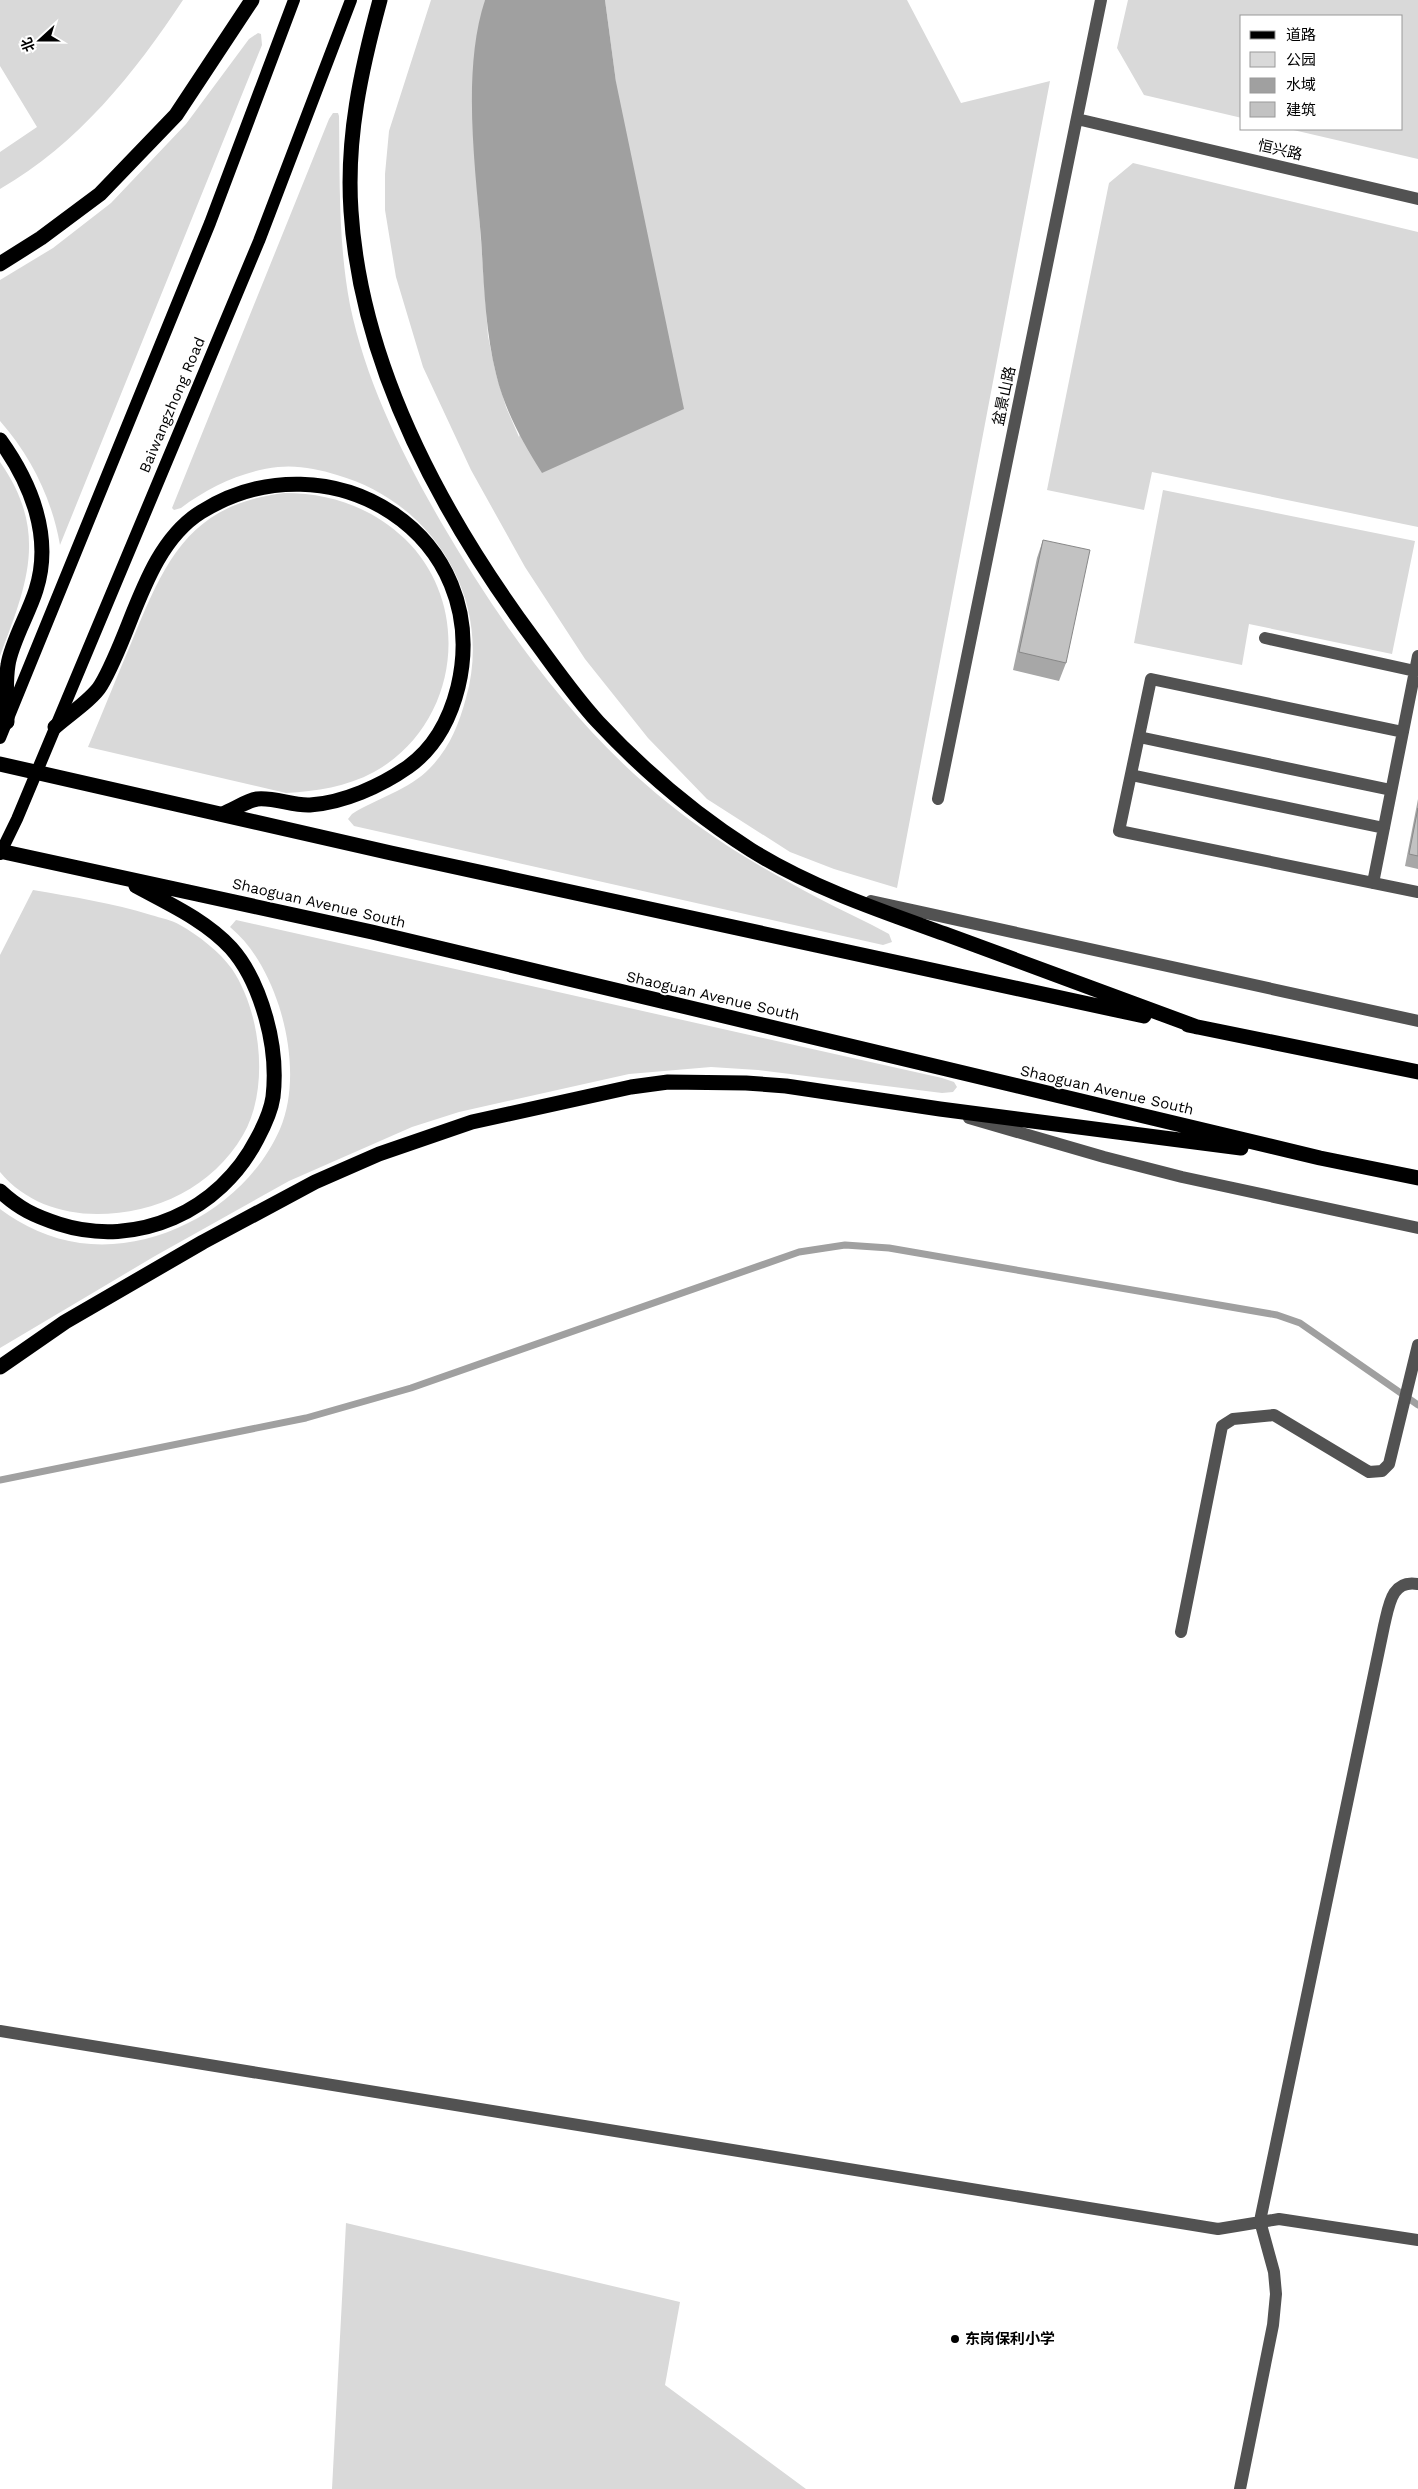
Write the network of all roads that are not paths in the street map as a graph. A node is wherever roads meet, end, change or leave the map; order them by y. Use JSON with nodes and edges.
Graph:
{"nodes":[{"id":1,"x":252,"y":0,"type":"edge"},
{"id":2,"x":294,"y":0,"type":"edge"},
{"id":3,"x":351,"y":0,"type":"edge"},
{"id":4,"x":380,"y":0,"type":"edge"},
{"id":5,"x":1101,"y":0,"type":"edge"},
{"id":6,"x":1077,"y":119,"type":"junction"},
{"id":7,"x":1418,"y":199,"type":"edge"},
{"id":8,"x":0,"y":264,"type":"edge"},
{"id":9,"x":0,"y":440,"type":"edge"},
{"id":10,"x":1265,"y":638,"type":"dead end"},
{"id":11,"x":1418,"y":656,"type":"edge"},
{"id":12,"x":1415,"y":671,"type":"junction"},
{"id":13,"x":1413,"y":704,"type":"edge"},
{"id":14,"x":7,"y":722,"type":"junction"},
{"id":15,"x":55,"y":727,"type":"junction"},
{"id":16,"x":1403,"y":732,"type":"junction"},
{"id":17,"x":1139,"y":737,"type":"junction"},
{"id":18,"x":0,"y":738,"type":"edge"},
{"id":19,"x":0,"y":764,"type":"edge"},
{"id":20,"x":1131,"y":775,"type":"junction"},
{"id":21,"x":1391,"y":790,"type":"junction"},
{"id":22,"x":938,"y":800,"type":"dead end"},
{"id":23,"x":222,"y":814,"type":"junction"},
{"id":24,"x":1384,"y":828,"type":"junction"},
{"id":25,"x":0,"y":852,"type":"edge"},
{"id":26,"x":118,"y":877,"type":"junction"},
{"id":27,"x":1373,"y":883,"type":"junction"},
{"id":28,"x":1418,"y":892,"type":"edge"},
{"id":29,"x":834,"y":893,"type":"junction"},
{"id":30,"x":1418,"y":1021,"type":"edge"},
{"id":31,"x":1197,"y":1027,"type":"junction"},
{"id":32,"x":1418,"y":1072,"type":"edge"},
{"id":33,"x":940,"y":1109,"type":"junction"},
{"id":34,"x":1320,"y":1158,"type":"junction"},
{"id":35,"x":1418,"y":1178,"type":"edge"},
{"id":36,"x":0,"y":1191,"type":"edge"},
{"id":37,"x":1418,"y":1228,"type":"edge"},
{"id":38,"x":1418,"y":1345,"type":"edge"},
{"id":39,"x":0,"y":1366,"type":"edge"},
{"id":40,"x":1418,"y":1584,"type":"edge"},
{"id":41,"x":1181,"y":1632,"type":"dead end"},
{"id":42,"x":0,"y":2031,"type":"edge"},
{"id":43,"x":1260,"y":2221,"type":"junction"},
{"id":44,"x":1418,"y":2240,"type":"edge"},
{"id":45,"x":1240,"y":2489,"type":"edge"}],
"edges":[{"from":1,"to":8,"type":"highway"},
{"from":2,"to":14,"type":"main road"},
{"from":3,"to":15,"type":"main road","name":"Baiwangzhong Road"},
{"from":4,"to":29,"type":"highway"},
{"from":5,"to":6,"type":"street","name":"盆景山路"},
{"from":6,"to":7,"type":"street","name":"恒兴路"},
{"from":6,"to":22,"type":"street","name":"盆景山路"},
{"from":9,"to":14,"type":"highway"},
{"from":10,"to":12,"type":"street"},
{"from":11,"to":12,"type":"street"},
{"from":12,"to":13,"type":"street"},
{"from":13,"to":16,"type":"street"},
{"from":14,"to":18,"type":"main road"},
{"from":15,"to":23,"type":"highway"},
{"from":15,"to":25,"type":"main road","name":"Baiwangzhong Road"},
{"from":16,"to":17,"type":"street"},
{"from":16,"to":21,"type":"street"},
{"from":17,"to":20,"type":"street"},
{"from":17,"to":21,"type":"street"},
{"from":19,"to":23,"type":"highway"},
{"from":20,"to":24,"type":"street"},
{"from":20,"to":27,"type":"street"},
{"from":21,"to":24,"type":"street"},
{"from":23,"to":31,"type":"highway"},
{"from":24,"to":27,"type":"street"},
{"from":25,"to":26,"type":"highway","name":"Shaoguan Avenue South"},
{"from":26,"to":34,"type":"highway","name":"Shaoguan Avenue South"},
{"from":26,"to":36,"type":"highway"},
{"from":27,"to":28,"type":"street"},
{"from":29,"to":30,"type":"street"},
{"from":29,"to":31,"type":"highway"},
{"from":31,"to":32,"type":"highway"},
{"from":33,"to":34,"type":"highway"},
{"from":33,"to":37,"type":"street"},
{"from":33,"to":39,"type":"highway"},
{"from":34,"to":35,"type":"highway","name":"Shaoguan Avenue South"},
{"from":38,"to":41,"type":"street"},
{"from":40,"to":43,"type":"street"},
{"from":42,"to":43,"type":"street"},
{"from":43,"to":44,"type":"street"},
{"from":43,"to":45,"type":"street"}]}
